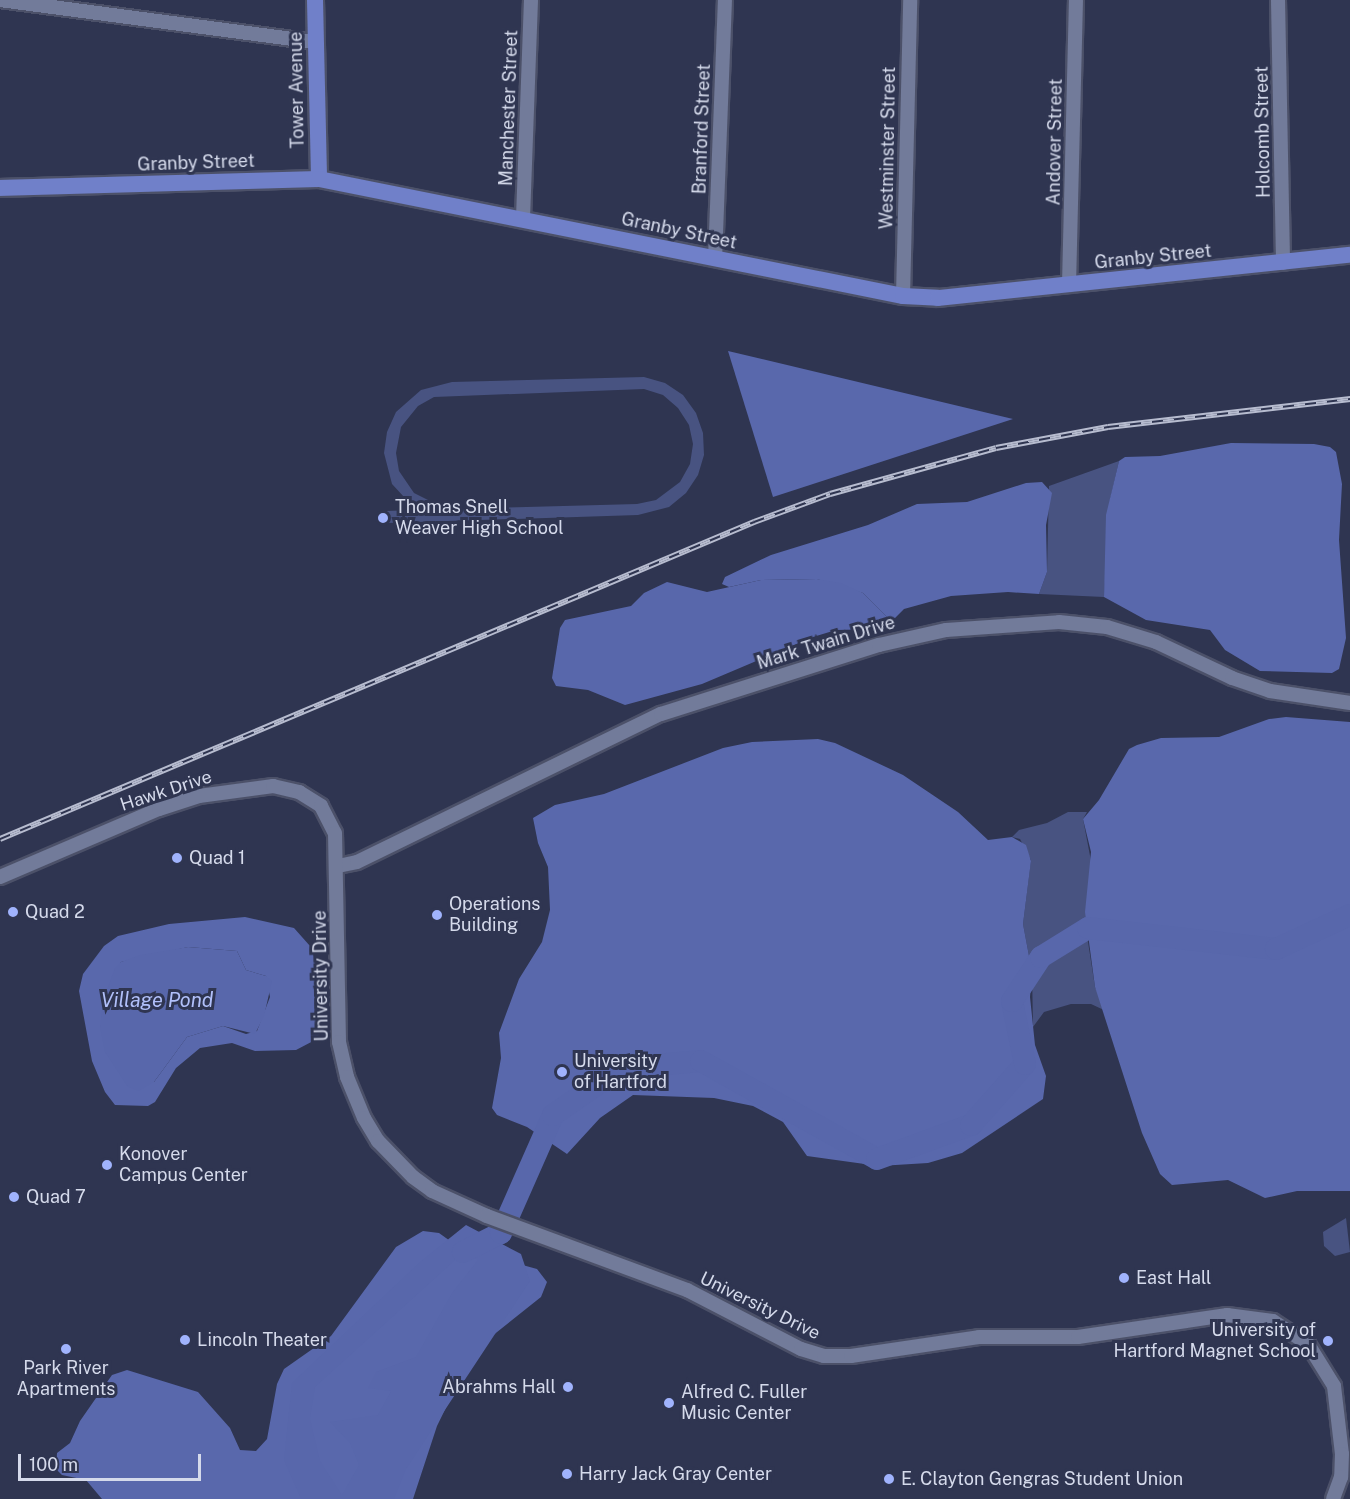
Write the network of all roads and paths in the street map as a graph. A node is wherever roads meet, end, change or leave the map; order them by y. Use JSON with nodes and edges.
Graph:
{"nodes":[{"id":1,"x":0,"y":0,"type":"edge"},
{"id":2,"x":315,"y":0,"type":"edge"},
{"id":3,"x":531,"y":0,"type":"edge"},
{"id":4,"x":725,"y":0,"type":"edge"},
{"id":5,"x":910,"y":0,"type":"edge"},
{"id":6,"x":1076,"y":0,"type":"edge"},
{"id":7,"x":1278,"y":0,"type":"edge"},
{"id":8,"x":316,"y":42,"type":"junction"},
{"id":9,"x":319,"y":179,"type":"junction"},
{"id":10,"x":0,"y":188,"type":"edge"},
{"id":11,"x":523,"y":218,"type":"junction"},
{"id":12,"x":1350,"y":255,"type":"edge"},
{"id":13,"x":715,"y":259,"type":"junction"},
{"id":14,"x":1282,"y":263,"type":"junction"},
{"id":15,"x":1069,"y":285,"type":"junction"},
{"id":16,"x":903,"y":296,"type":"junction"},
{"id":17,"x":1350,"y":703,"type":"edge"},
{"id":18,"x":338,"y":866,"type":"junction"},
{"id":19,"x":0,"y":877,"type":"edge"},
{"id":20,"x":1333,"y":1499,"type":"edge"}],
"edges":[{"from":1,"to":8,"type":"street"},
{"from":2,"to":8,"type":"main road","name":"Tower Avenue"},
{"from":3,"to":11,"type":"street","name":"Manchester Street"},
{"from":4,"to":13,"type":"street","name":"Branford Street"},
{"from":5,"to":16,"type":"street","name":"Westminster Street"},
{"from":6,"to":15,"type":"street","name":"Andover Street"},
{"from":7,"to":14,"type":"street","name":"Holcomb Street"},
{"from":8,"to":9,"type":"main road","name":"Tower Avenue"},
{"from":9,"to":10,"type":"main road","name":"Granby Street"},
{"from":9,"to":11,"type":"main road","name":"Granby Street"},
{"from":11,"to":13,"type":"main road","name":"Granby Street"},
{"from":12,"to":14,"type":"main road","name":"Granby Street"},
{"from":13,"to":16,"type":"main road","name":"Granby Street"},
{"from":14,"to":15,"type":"main road","name":"Granby Street"},
{"from":15,"to":16,"type":"main road","name":"Granby Street"},
{"from":17,"to":18,"type":"street","name":"Mark Twain Drive"},
{"from":18,"to":19,"type":"street","name":"Hawk Drive"},
{"from":18,"to":20,"type":"street","name":"University Drive"}]}
